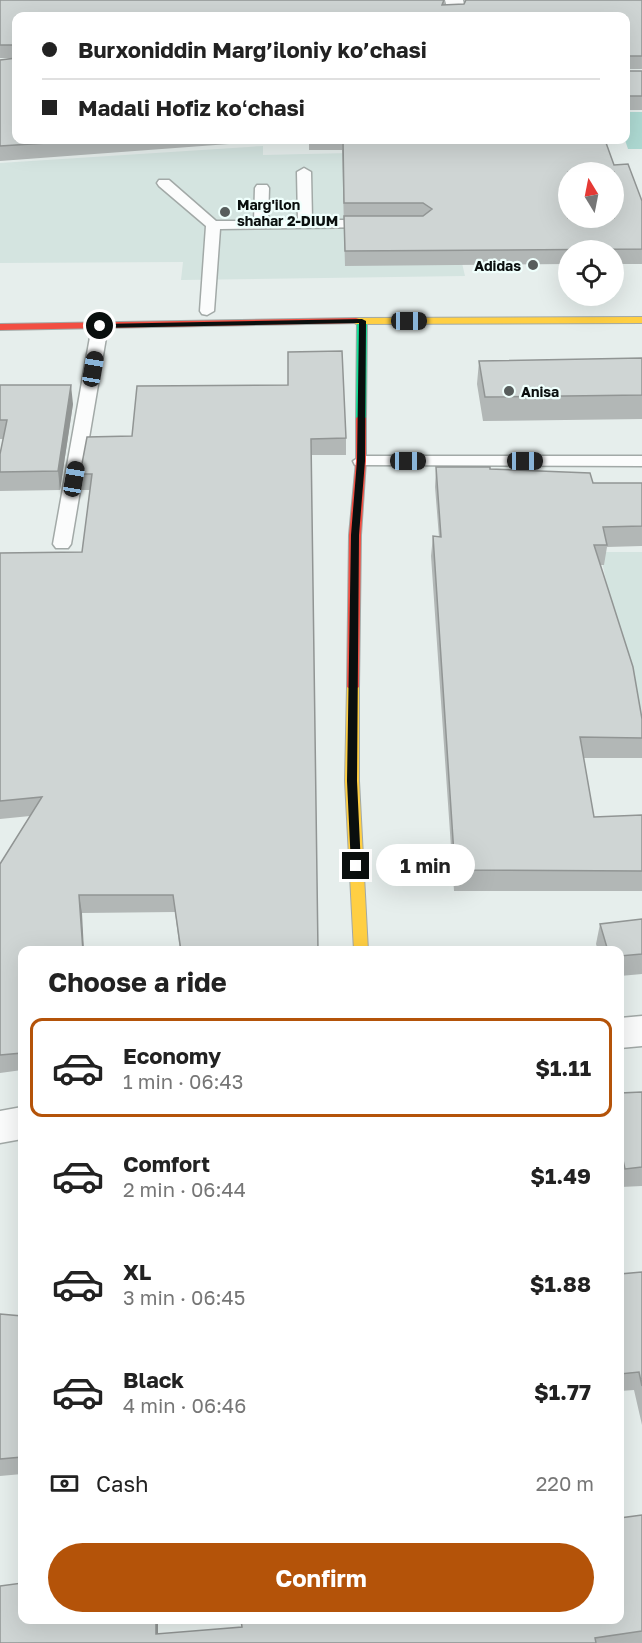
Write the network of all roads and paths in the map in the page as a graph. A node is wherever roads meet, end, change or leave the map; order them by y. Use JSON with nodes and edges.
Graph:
{"nodes":[{"id":1,"x":304,"y":172,"type":"dead end"},
{"id":2,"x":164,"y":183,"type":"dead end"},
{"id":3,"x":262,"y":188,"type":"dead end"},
{"id":4,"x":387,"y":224,"type":"edge"},
{"id":5,"x":213,"y":225,"type":"junction"},
{"id":6,"x":261,"y":225,"type":"junction"},
{"id":7,"x":305,"y":225,"type":"junction"},
{"id":8,"x":642,"y":306,"type":"edge"},
{"id":9,"x":207,"y":312,"type":"junction"},
{"id":10,"x":0,"y":314,"type":"edge"},
{"id":11,"x":642,"y":320,"type":"edge"},
{"id":12,"x":362,"y":321,"type":"junction"},
{"id":13,"x":100,"y":326,"type":"junction"},
{"id":14,"x":0,"y":327,"type":"edge"},
{"id":15,"x":361,"y":461,"type":"junction"},
{"id":16,"x":642,"y":461,"type":"edge"},
{"id":17,"x":62,"y":544,"type":"dead end"},
{"id":18,"x":361,"y":946,"type":"edge"},
{"id":19,"x":642,"y":1031,"type":"edge"},
{"id":20,"x":624,"y":1033,"type":"edge"},
{"id":21,"x":18,"y":1124,"type":"edge"},
{"id":22,"x":0,"y":1127,"type":"edge"}],
"edges":[{"from":1,"to":7,"type":"lane"},
{"from":2,"to":5,"type":"lane"},
{"from":3,"to":6,"type":"lane"},
{"from":4,"to":7,"type":"lane"},
{"from":5,"to":6,"type":"lane"},
{"from":5,"to":9,"type":"lane"},
{"from":6,"to":7,"type":"lane"},
{"from":8,"to":9,"type":"main road"},
{"from":9,"to":10,"type":"main road"},
{"from":11,"to":12,"type":"main road"},
{"from":12,"to":13,"type":"main road"},
{"from":12,"to":15,"type":"main road"},
{"from":13,"to":14,"type":"main road"},
{"from":13,"to":17,"type":"lane"},
{"from":15,"to":16,"type":"lane"},
{"from":15,"to":18,"type":"main road"},
{"from":19,"to":20,"type":"street"},
{"from":21,"to":22,"type":"street"}]}
